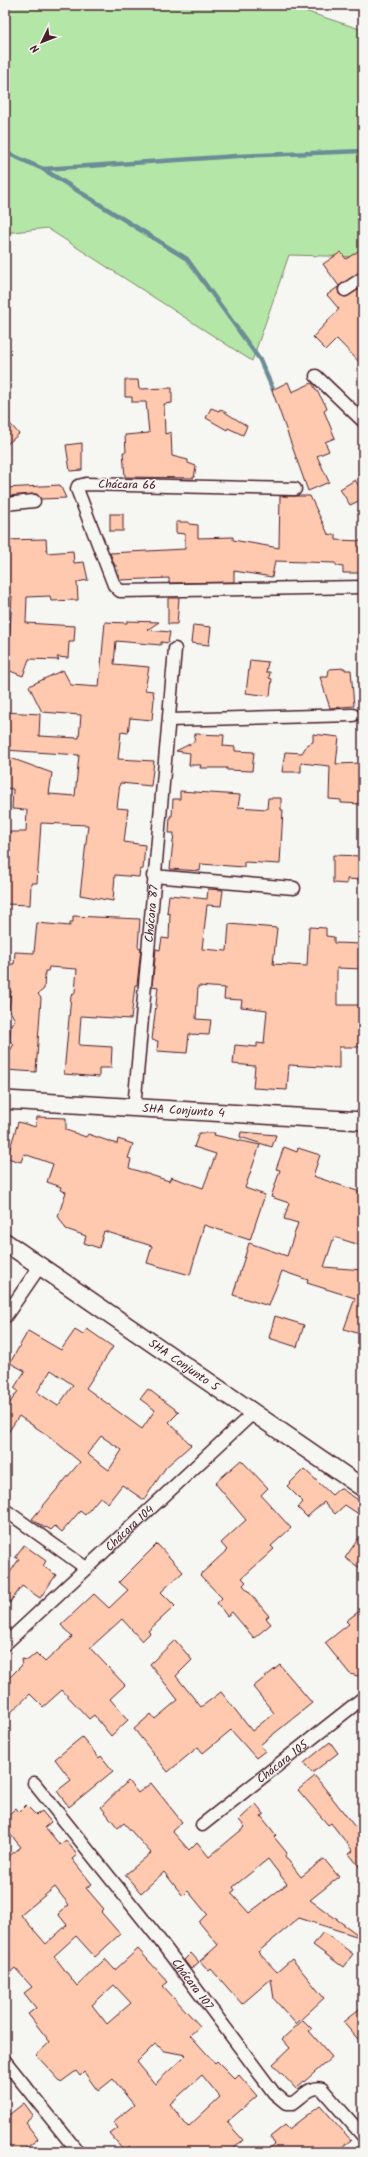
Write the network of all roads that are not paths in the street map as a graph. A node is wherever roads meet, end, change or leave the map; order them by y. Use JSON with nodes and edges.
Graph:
{"nodes":[{"id":1,"x":363,"y":278,"type":"edge"},
{"id":2,"x":345,"y":290,"type":"dead end"},
{"id":3,"x":316,"y":376,"type":"dead end"},
{"id":4,"x":363,"y":421,"type":"edge"},
{"id":5,"x":296,"y":489,"type":"dead end"},
{"id":6,"x":34,"y":502,"type":"dead end"},
{"id":7,"x":5,"y":504,"type":"edge"},
{"id":8,"x":363,"y":587,"type":"edge"},
{"id":9,"x":175,"y":649,"type":"dead end"},
{"id":10,"x":353,"y":715,"type":"dead end"},
{"id":11,"x":169,"y":720,"type":"junction"},
{"id":12,"x":153,"y":876,"type":"junction"},
{"id":13,"x":294,"y":888,"type":"dead end"},
{"id":14,"x":5,"y":1100,"type":"edge"},
{"id":15,"x":134,"y":1108,"type":"junction"},
{"id":16,"x":363,"y":1121,"type":"edge"},
{"id":17,"x":5,"y":1242,"type":"edge"},
{"id":18,"x":40,"y":1266,"type":"junction"},
{"id":19,"x":5,"y":1317,"type":"edge"},
{"id":20,"x":253,"y":1413,"type":"junction"},
{"id":21,"x":363,"y":1488,"type":"edge"},
{"id":22,"x":5,"y":1510,"type":"edge"},
{"id":23,"x":86,"y":1568,"type":"junction"},
{"id":24,"x":5,"y":1644,"type":"edge"},
{"id":25,"x":363,"y":1698,"type":"edge"},
{"id":26,"x":34,"y":1783,"type":"dead end"},
{"id":27,"x":202,"y":1825,"type":"dead end"},
{"id":28,"x":5,"y":2061,"type":"edge"},
{"id":29,"x":363,"y":2136,"type":"edge"},
{"id":30,"x":78,"y":2152,"type":"edge"}],
"edges":[{"from":1,"to":2,"type":"street"},
{"from":3,"to":4,"type":"street"},
{"from":5,"to":8,"type":"street","name":"Chácara 66"},
{"from":6,"to":7,"type":"street"},
{"from":9,"to":11,"type":"street","name":"Chácara 87"},
{"from":10,"to":11,"type":"street"},
{"from":11,"to":12,"type":"street","name":"Chácara 87"},
{"from":12,"to":13,"type":"street"},
{"from":12,"to":15,"type":"street","name":"Chácara 87"},
{"from":14,"to":15,"type":"street","name":"SHA Conjunto 4"},
{"from":15,"to":16,"type":"street","name":"SHA Conjunto 4"},
{"from":17,"to":18,"type":"street","name":"SHA Conjunto 5"},
{"from":18,"to":19,"type":"street"},
{"from":18,"to":20,"type":"street","name":"SHA Conjunto 5"},
{"from":20,"to":21,"type":"street","name":"SHA Conjunto 5"},
{"from":20,"to":23,"type":"street","name":"Chácara 104"},
{"from":22,"to":23,"type":"street"},
{"from":23,"to":24,"type":"street","name":"Chácara 104"},
{"from":25,"to":27,"type":"street","name":"Chácara 105"},
{"from":26,"to":29,"type":"street","name":"Chácara 107"},
{"from":28,"to":30,"type":"street"}]}
